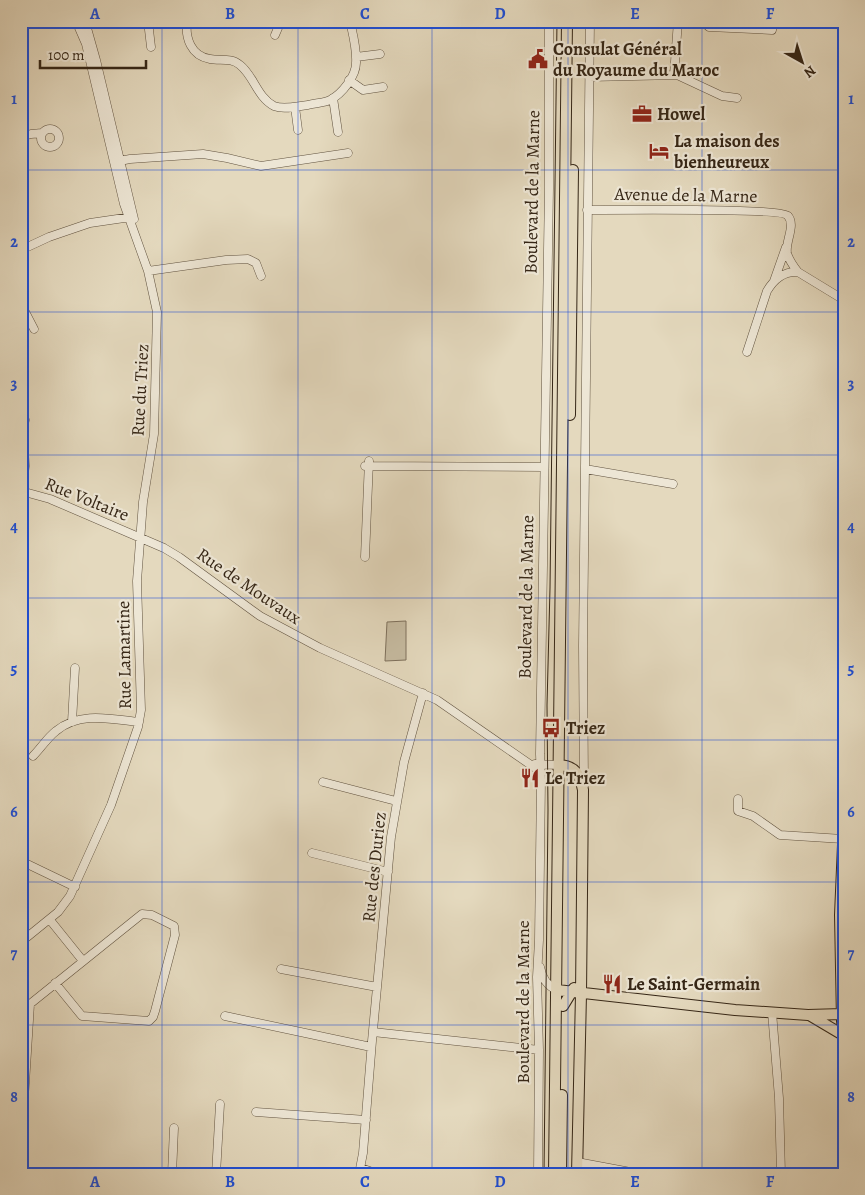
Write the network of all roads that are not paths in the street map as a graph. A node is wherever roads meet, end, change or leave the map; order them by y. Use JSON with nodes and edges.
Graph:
{"nodes":[{"id":1,"x":76,"y":21,"type":"edge"},
{"id":2,"x":85,"y":21,"type":"edge"},
{"id":3,"x":148,"y":21,"type":"edge"},
{"id":4,"x":188,"y":21,"type":"edge"},
{"id":5,"x":281,"y":21,"type":"edge"},
{"id":6,"x":350,"y":21,"type":"edge"},
{"id":7,"x":549,"y":21,"type":"edge"},
{"id":8,"x":567,"y":21,"type":"edge"},
{"id":9,"x":574,"y":21,"type":"edge"},
{"id":10,"x":590,"y":21,"type":"edge"},
{"id":11,"x":678,"y":21,"type":"edge"},
{"id":12,"x":702,"y":21,"type":"edge"},
{"id":13,"x":773,"y":23,"type":"dead end"},
{"id":14,"x":275,"y":35,"type":"dead end"},
{"id":15,"x":151,"y":48,"type":"dead end"},
{"id":16,"x":380,"y":54,"type":"dead end"},
{"id":17,"x":356,"y":57,"type":"junction"},
{"id":18,"x":674,"y":75,"type":"junction"},
{"id":19,"x":589,"y":77,"type":"junction"},
{"id":20,"x":350,"y":80,"type":"junction"},
{"id":21,"x":383,"y":87,"type":"dead end"},
{"id":22,"x":333,"y":98,"type":"junction"},
{"id":23,"x":738,"y":98,"type":"dead end"},
{"id":24,"x":294,"y":106,"type":"junction"},
{"id":25,"x":298,"y":130,"type":"dead end"},
{"id":26,"x":338,"y":132,"type":"dead end"},
{"id":27,"x":42,"y":133,"type":"dead end"},
{"id":28,"x":21,"y":137,"type":"edge"},
{"id":29,"x":348,"y":153,"type":"dead end"},
{"id":30,"x":117,"y":161,"type":"junction"},
{"id":31,"x":587,"y":210,"type":"junction"},
{"id":32,"x":130,"y":217,"type":"junction"},
{"id":33,"x":787,"y":242,"type":"junction"},
{"id":34,"x":21,"y":250,"type":"edge"},
{"id":35,"x":148,"y":271,"type":"junction"},
{"id":36,"x":798,"y":272,"type":"junction"},
{"id":37,"x":261,"y":276,"type":"dead end"},
{"id":38,"x":774,"y":281,"type":"junction"},
{"id":39,"x":844,"y":300,"type":"edge"},
{"id":40,"x":21,"y":304,"type":"edge"},
{"id":41,"x":34,"y":329,"type":"dead end"},
{"id":42,"x":747,"y":352,"type":"dead end"},
{"id":43,"x":21,"y":406,"type":"edge"},
{"id":44,"x":544,"y":466,"type":"junction"},
{"id":45,"x":585,"y":469,"type":"junction"},
{"id":46,"x":673,"y":484,"type":"dead end"},
{"id":47,"x":22,"y":491,"type":"edge"},
{"id":48,"x":21,"y":501,"type":"edge"},
{"id":49,"x":140,"y":538,"type":"junction"},
{"id":50,"x":364,"y":556,"type":"dead end"},
{"id":51,"x":76,"y":668,"type":"dead end"},
{"id":52,"x":423,"y":693,"type":"junction"},
{"id":53,"x":72,"y":722,"type":"junction"},
{"id":54,"x":139,"y":722,"type":"junction"},
{"id":55,"x":33,"y":756,"type":"dead end"},
{"id":56,"x":562,"y":766,"type":"junction"},
{"id":57,"x":540,"y":768,"type":"junction"},
{"id":58,"x":323,"y":782,"type":"dead end"},
{"id":59,"x":583,"y":790,"type":"junction"},
{"id":60,"x":738,"y":800,"type":"dead end"},
{"id":61,"x":396,"y":801,"type":"junction"},
{"id":62,"x":729,"y":811,"type":"dead end"},
{"id":63,"x":738,"y":811,"type":"junction"},
{"id":64,"x":844,"y":821,"type":"edge"},
{"id":65,"x":844,"y":838,"type":"edge"},
{"id":66,"x":312,"y":853,"type":"dead end"},
{"id":67,"x":21,"y":861,"type":"edge"},
{"id":68,"x":388,"y":872,"type":"junction"},
{"id":69,"x":75,"y":886,"type":"junction"},
{"id":70,"x":50,"y":920,"type":"junction"},
{"id":71,"x":539,"y":940,"type":"junction"},
{"id":72,"x":21,"y":942,"type":"edge"},
{"id":73,"x":83,"y":961,"type":"junction"},
{"id":74,"x":281,"y":969,"type":"dead end"},
{"id":75,"x":55,"y":984,"type":"junction"},
{"id":76,"x":377,"y":987,"type":"junction"},
{"id":77,"x":568,"y":991,"type":"junction"},
{"id":78,"x":772,"y":1012,"type":"junction"},
{"id":79,"x":842,"y":1014,"type":"junction"},
{"id":80,"x":808,"y":1015,"type":"junction"},
{"id":81,"x":226,"y":1016,"type":"dead end"},
{"id":82,"x":373,"y":1032,"type":"junction"},
{"id":83,"x":843,"y":1032,"type":"edge"},
{"id":84,"x":371,"y":1047,"type":"junction"},
{"id":85,"x":539,"y":1050,"type":"junction"},
{"id":86,"x":220,"y":1104,"type":"dead end"},
{"id":87,"x":256,"y":1112,"type":"dead end"},
{"id":88,"x":366,"y":1120,"type":"junction"},
{"id":89,"x":174,"y":1128,"type":"dead end"},
{"id":90,"x":21,"y":1147,"type":"edge"},
{"id":91,"x":577,"y":1162,"type":"junction"},
{"id":92,"x":360,"y":1171,"type":"edge"},
{"id":93,"x":172,"y":1174,"type":"edge"},
{"id":94,"x":216,"y":1174,"type":"edge"},
{"id":95,"x":378,"y":1174,"type":"edge"},
{"id":96,"x":538,"y":1174,"type":"edge"},
{"id":97,"x":554,"y":1174,"type":"edge"},
{"id":98,"x":561,"y":1174,"type":"edge"},
{"id":99,"x":577,"y":1174,"type":"edge"},
{"id":100,"x":641,"y":1174,"type":"edge"},
{"id":101,"x":646,"y":1174,"type":"edge"},
{"id":102,"x":653,"y":1174,"type":"edge"},
{"id":103,"x":781,"y":1174,"type":"edge"}],
"edges":[{"from":1,"to":30,"type":"street","name":"Rue du Triez"},
{"from":2,"to":30,"type":"street","name":"Rue du Triez"},
{"from":3,"to":15,"type":"street"},
{"from":4,"to":24,"type":"street"},
{"from":5,"to":14,"type":"street"},
{"from":6,"to":17,"type":"street"},
{"from":7,"to":44,"type":"street","name":"Boulevard de la Marne"},
{"from":8,"to":56,"type":"main road","name":"Boulevard de la Marne"},
{"from":9,"to":56,"type":"main road","name":"Boulevard de la Marne"},
{"from":10,"to":19,"type":"street","name":"Boulevard de la Marne"},
{"from":11,"to":18,"type":"street"},
{"from":12,"to":13,"type":"street"},
{"from":16,"to":17,"type":"street"},
{"from":17,"to":20,"type":"street"},
{"from":18,"to":19,"type":"street"},
{"from":18,"to":23,"type":"street"},
{"from":19,"to":31,"type":"street","name":"Boulevard de la Marne"},
{"from":20,"to":21,"type":"street"},
{"from":20,"to":22,"type":"street"},
{"from":22,"to":24,"type":"street"},
{"from":22,"to":26,"type":"street"},
{"from":24,"to":25,"type":"street"},
{"from":27,"to":28,"type":"street"},
{"from":29,"to":30,"type":"street"},
{"from":30,"to":32,"type":"street","name":"Rue du Triez"},
{"from":31,"to":33,"type":"street","name":"Avenue de la Marne"},
{"from":31,"to":45,"type":"street","name":"Boulevard de la Marne"},
{"from":32,"to":34,"type":"street"},
{"from":32,"to":35,"type":"street","name":"Rue du Triez"},
{"from":33,"to":36,"type":"street"},
{"from":33,"to":38,"type":"street"},
{"from":35,"to":37,"type":"street"},
{"from":35,"to":49,"type":"street","name":"Rue du Triez"},
{"from":36,"to":38,"type":"street"},
{"from":36,"to":39,"type":"street"},
{"from":38,"to":42,"type":"street"},
{"from":40,"to":41,"type":"street"},
{"from":43,"to":47,"type":"street"},
{"from":44,"to":50,"type":"street"},
{"from":44,"to":57,"type":"street","name":"Boulevard de la Marne"},
{"from":45,"to":46,"type":"street"},
{"from":45,"to":59,"type":"street","name":"Boulevard de la Marne"},
{"from":47,"to":48,"type":"street"},
{"from":47,"to":49,"type":"street","name":"Rue Voltaire"},
{"from":49,"to":52,"type":"street","name":"Rue de Mouvaux"},
{"from":49,"to":54,"type":"street","name":"Rue Lamartine"},
{"from":51,"to":53,"type":"street"},
{"from":52,"to":57,"type":"street","name":"Rue de Mouvaux"},
{"from":52,"to":61,"type":"street","name":"Rue des Duriez"},
{"from":53,"to":54,"type":"street"},
{"from":53,"to":55,"type":"street"},
{"from":54,"to":69,"type":"street","name":"Rue Lamartine"},
{"from":56,"to":57,"type":"street"},
{"from":56,"to":59,"type":"main road"},
{"from":56,"to":77,"type":"main road","name":"Boulevard de la Marne"},
{"from":57,"to":71,"type":"street","name":"Boulevard de la Marne"},
{"from":58,"to":61,"type":"street"},
{"from":59,"to":77,"type":"main road","name":"Boulevard de la Marne"},
{"from":60,"to":63,"type":"street"},
{"from":61,"to":68,"type":"street","name":"Rue des Duriez"},
{"from":62,"to":63,"type":"street"},
{"from":63,"to":65,"type":"street"},
{"from":64,"to":65,"type":"main road"},
{"from":65,"to":79,"type":"main road"},
{"from":66,"to":68,"type":"street"},
{"from":67,"to":69,"type":"street"},
{"from":68,"to":76,"type":"street","name":"Rue des Duriez"},
{"from":69,"to":70,"type":"street","name":"Rue Lamartine"},
{"from":70,"to":72,"type":"street","name":"Rue Lamartine"},
{"from":70,"to":73,"type":"street"},
{"from":71,"to":77,"type":"street"},
{"from":71,"to":85,"type":"street","name":"Boulevard de la Marne"},
{"from":73,"to":75,"type":"street"},
{"from":73,"to":75,"type":"street"},
{"from":74,"to":76,"type":"street"},
{"from":75,"to":90,"type":"street"},
{"from":76,"to":82,"type":"street","name":"Rue des Duriez"},
{"from":77,"to":78,"type":"main road"},
{"from":77,"to":91,"type":"main road","name":"Boulevard de la Marne"},
{"from":77,"to":97,"type":"main road","name":"Boulevard de la Marne"},
{"from":77,"to":98,"type":"main road","name":"Boulevard de la Marne"},
{"from":78,"to":80,"type":"main road"},
{"from":78,"to":103,"type":"street"},
{"from":79,"to":80,"type":"main road"},
{"from":79,"to":83,"type":"main road"},
{"from":80,"to":83,"type":"main road"},
{"from":81,"to":84,"type":"street"},
{"from":82,"to":84,"type":"street","name":"Rue des Duriez"},
{"from":82,"to":85,"type":"street"},
{"from":84,"to":88,"type":"street","name":"Rue des Duriez"},
{"from":85,"to":96,"type":"street","name":"Boulevard de la Marne"},
{"from":86,"to":94,"type":"street"},
{"from":87,"to":88,"type":"street"},
{"from":88,"to":92,"type":"street","name":"Rue des Duriez"},
{"from":89,"to":93,"type":"street"},
{"from":91,"to":99,"type":"main road","name":"Boulevard de la Marne"},
{"from":91,"to":100,"type":"street"},
{"from":92,"to":95,"type":"street"},
{"from":101,"to":102,"type":"street"}]}
